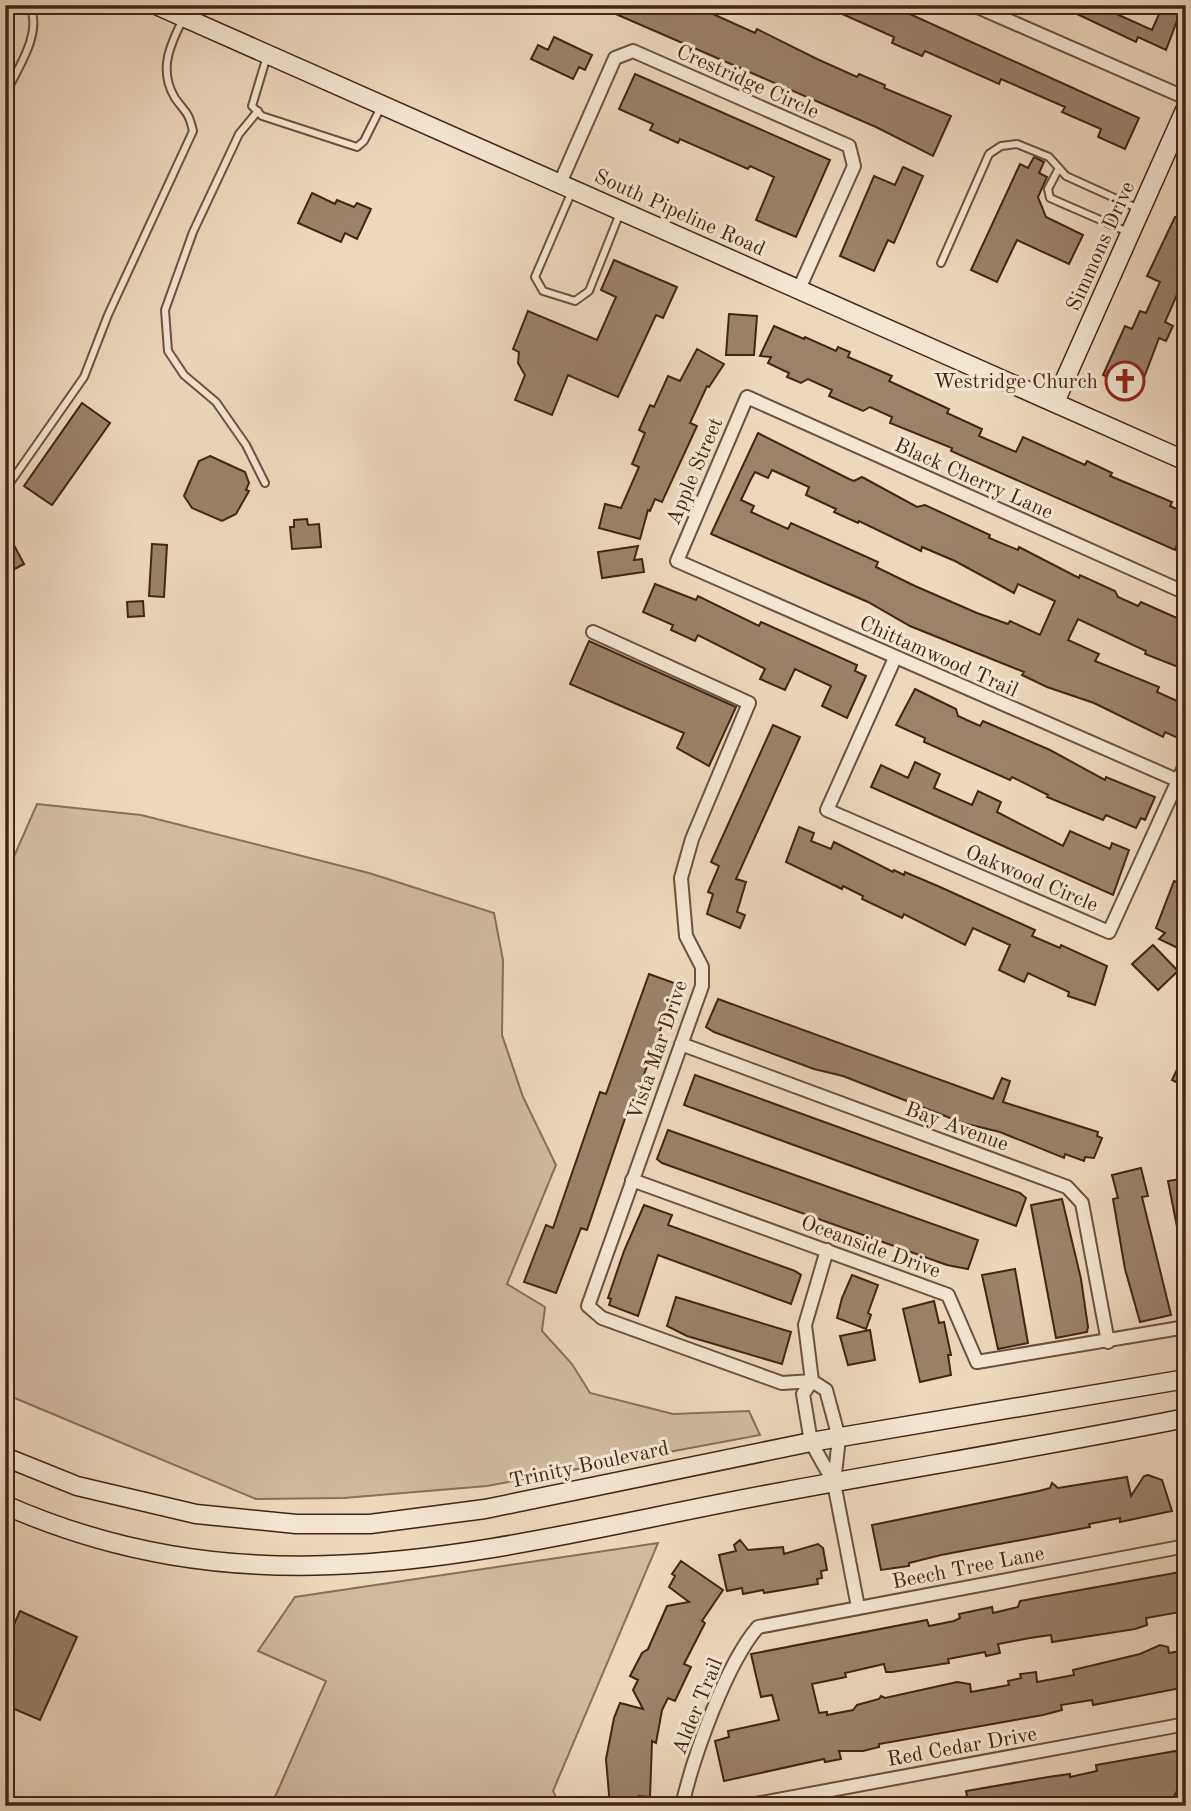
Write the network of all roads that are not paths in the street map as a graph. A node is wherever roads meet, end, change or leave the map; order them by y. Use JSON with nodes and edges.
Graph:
{"nodes":[{"id":1,"x":29,"y":5,"type":"edge"},
{"id":2,"x":156,"y":5,"type":"edge"},
{"id":3,"x":973,"y":5,"type":"edge"},
{"id":4,"x":184,"y":18,"type":"junction"},
{"id":5,"x":268,"y":54,"type":"junction"},
{"id":6,"x":5,"y":95,"type":"edge"},
{"id":7,"x":1186,"y":98,"type":"edge"},
{"id":8,"x":382,"y":105,"type":"junction"},
{"id":9,"x":1186,"y":108,"type":"edge"},
{"id":10,"x":258,"y":111,"type":"junction"},
{"id":11,"x":1059,"y":168,"type":"junction"},
{"id":12,"x":566,"y":186,"type":"junction"},
{"id":13,"x":1140,"y":210,"type":"junction"},
{"id":14,"x":621,"y":211,"type":"junction"},
{"id":15,"x":1130,"y":233,"type":"junction"},
{"id":16,"x":941,"y":263,"type":"dead end"},
{"id":17,"x":800,"y":289,"type":"junction"},
{"id":18,"x":747,"y":397,"type":"joint"},
{"id":19,"x":1055,"y":402,"type":"junction"},
{"id":20,"x":1184,"y":454,"type":"edge"},
{"id":21,"x":264,"y":483,"type":"dead end"},
{"id":22,"x":5,"y":490,"type":"edge"},
{"id":23,"x":677,"y":561,"type":"joint"},
{"id":24,"x":1186,"y":593,"type":"edge"},
{"id":25,"x":593,"y":632,"type":"dead end"},
{"id":26,"x":895,"y":658,"type":"junction"},
{"id":27,"x":1186,"y":763,"type":"edge"},
{"id":28,"x":1182,"y":782,"type":"edge"},
{"id":29,"x":681,"y":1044,"type":"junction"},
{"id":30,"x":632,"y":1180,"type":"junction"},
{"id":31,"x":827,"y":1250,"type":"junction"},
{"id":32,"x":1186,"y":1327,"type":"edge"},
{"id":33,"x":1108,"y":1342,"type":"junction"},
{"id":34,"x":1186,"y":1378,"type":"edge"},
{"id":35,"x":812,"y":1381,"type":"junction"},
{"id":36,"x":1186,"y":1418,"type":"edge"},
{"id":37,"x":839,"y":1438,"type":"junction"},
{"id":38,"x":811,"y":1442,"type":"junction"},
{"id":39,"x":5,"y":1457,"type":"edge"},
{"id":40,"x":834,"y":1483,"type":"junction"},
{"id":41,"x":5,"y":1504,"type":"edge"},
{"id":42,"x":1186,"y":1546,"type":"edge"},
{"id":43,"x":858,"y":1607,"type":"junction"},
{"id":44,"x":758,"y":1627,"type":"joint"},
{"id":45,"x":1186,"y":1724,"type":"edge"},
{"id":46,"x":682,"y":1806,"type":"edge"},
{"id":47,"x":745,"y":1806,"type":"edge"}],
"edges":[{"from":1,"to":6,"type":"lane"},
{"from":2,"to":4,"type":"main road","name":"South Pipeline Road"},
{"from":3,"to":7,"type":"street"},
{"from":4,"to":5,"type":"main road","name":"South Pipeline Road"},
{"from":4,"to":22,"type":"lane"},
{"from":5,"to":8,"type":"main road","name":"South Pipeline Road"},
{"from":5,"to":10,"type":"lane"},
{"from":8,"to":10,"type":"lane"},
{"from":8,"to":12,"type":"main road","name":"South Pipeline Road"},
{"from":9,"to":13,"type":"main road","name":"Simmons Drive"},
{"from":10,"to":21,"type":"lane"},
{"from":11,"to":13,"type":"lane"},
{"from":11,"to":15,"type":"lane"},
{"from":11,"to":16,"type":"lane"},
{"from":12,"to":14,"type":"main road","name":"South Pipeline Road"},
{"from":12,"to":14,"type":"lane"},
{"from":12,"to":17,"type":"street","name":"Crestridge Circle"},
{"from":13,"to":15,"type":"main road","name":"Simmons Drive"},
{"from":14,"to":17,"type":"main road","name":"South Pipeline Road"},
{"from":15,"to":19,"type":"main road","name":"Simmons Drive"},
{"from":17,"to":19,"type":"main road","name":"South Pipeline Road"},
{"from":18,"to":23,"type":"street","name":"Apple Street"},
{"from":18,"to":24,"type":"street","name":"Black Cherry Lane"},
{"from":19,"to":20,"type":"main road","name":"South Pipeline Road"},
{"from":23,"to":26,"type":"street","name":"Chittamwood Trail"},
{"from":25,"to":29,"type":"street","name":"Vista Mar Drive"},
{"from":26,"to":28,"type":"street","name":"Chittamwood Trail"},
{"from":26,"to":28,"type":"street","name":"Oakwood Circle"},
{"from":27,"to":28,"type":"street"},
{"from":29,"to":30,"type":"street","name":"Vista Mar Drive"},
{"from":29,"to":33,"type":"street","name":"Bay Avenue"},
{"from":30,"to":31,"type":"street","name":"Oceanside Drive"},
{"from":30,"to":35,"type":"street","name":"Vista Mar Drive"},
{"from":31,"to":33,"type":"street","name":"Oceanside Drive"},
{"from":31,"to":35,"type":"street"},
{"from":32,"to":33,"type":"street","name":"Oceanside Drive"},
{"from":34,"to":37,"type":"main road","name":"Trinity Boulevard"},
{"from":35,"to":37,"type":"street"},
{"from":35,"to":38,"type":"street"},
{"from":36,"to":40,"type":"main road"},
{"from":37,"to":38,"type":"main road","name":"Trinity Boulevard"},
{"from":37,"to":40,"type":"street"},
{"from":38,"to":39,"type":"main road","name":"Trinity Boulevard"},
{"from":38,"to":40,"type":"street"},
{"from":40,"to":41,"type":"main road"},
{"from":40,"to":43,"type":"street"},
{"from":42,"to":43,"type":"street","name":"Beech Tree Lane"},
{"from":43,"to":44,"type":"street","name":"Beech Tree Lane"},
{"from":44,"to":46,"type":"street","name":"Alder Trail"},
{"from":45,"to":47,"type":"street","name":"Red Cedar Drive"}]}
